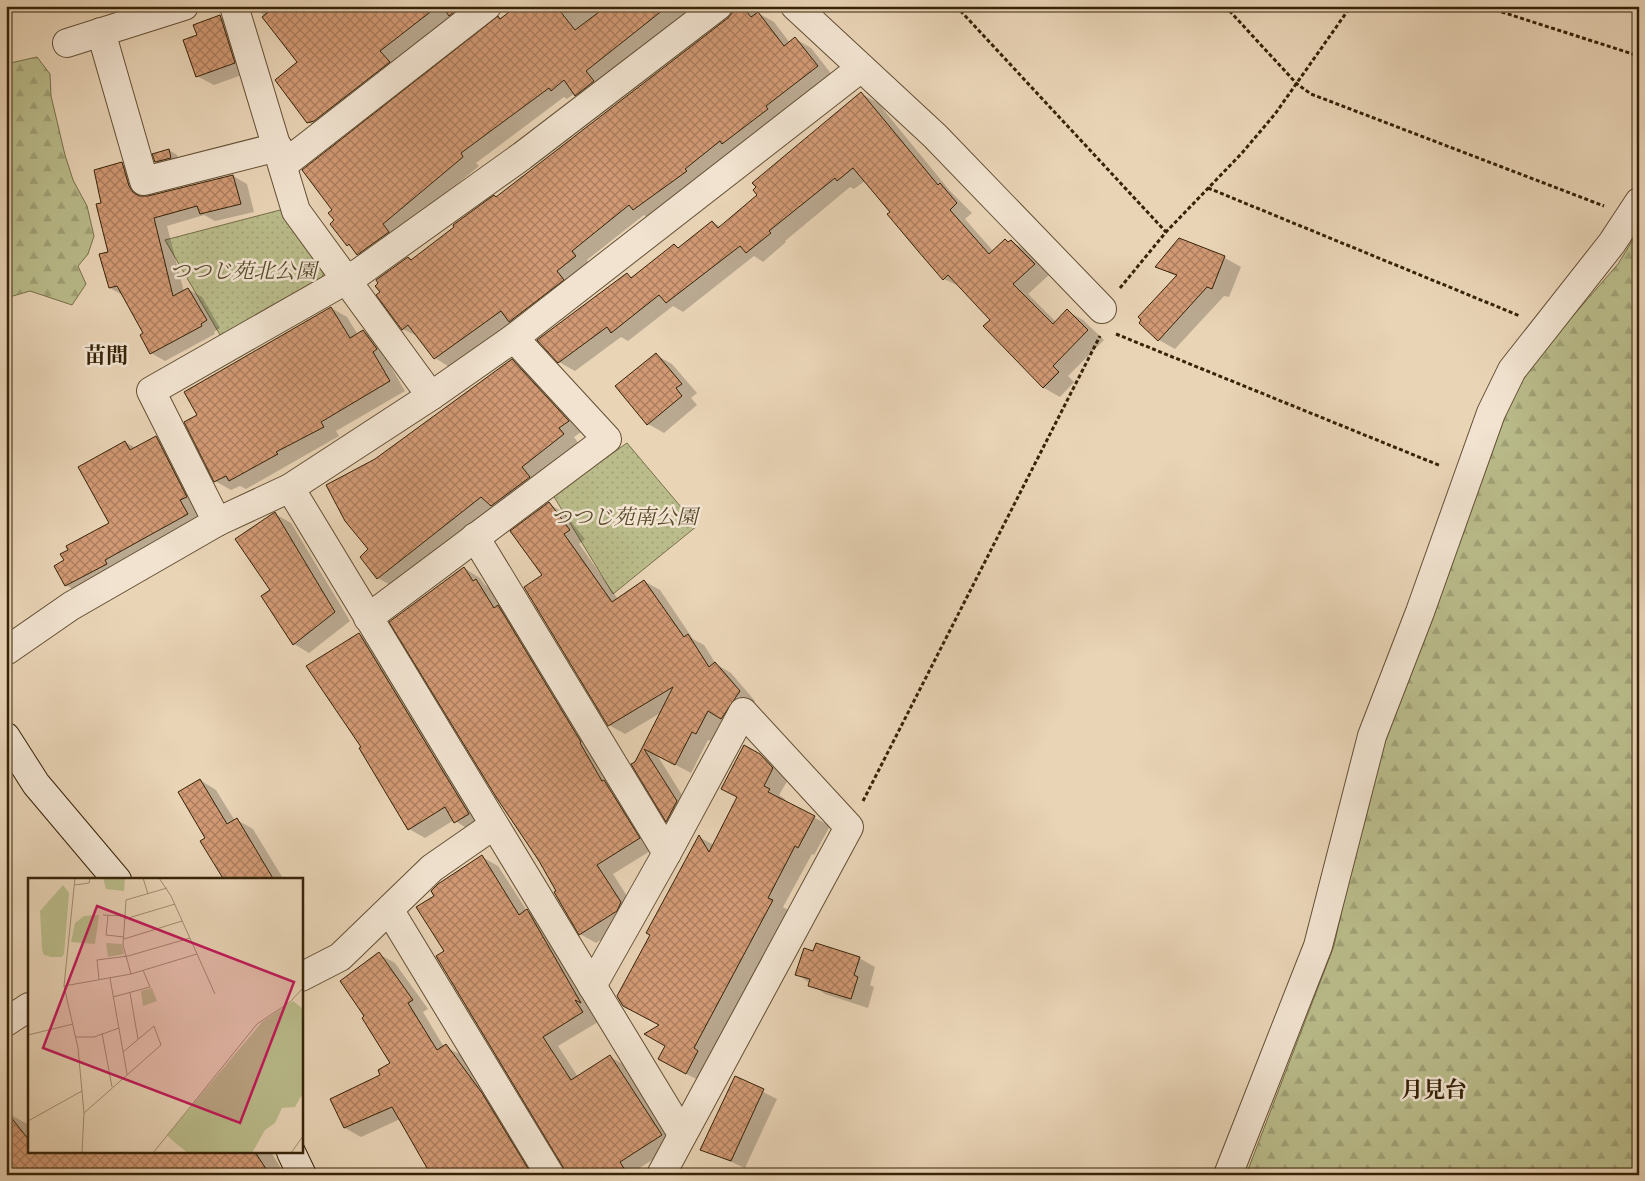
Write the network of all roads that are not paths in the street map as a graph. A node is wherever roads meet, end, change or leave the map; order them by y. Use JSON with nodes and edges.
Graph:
{"nodes":[{"id":1,"x":184,"y":6,"type":"edge"},
{"id":2,"x":487,"y":6,"type":"edge"},
{"id":3,"x":718,"y":6,"type":"edge"},
{"id":4,"x":795,"y":6,"type":"edge"},
{"id":5,"x":241,"y":9,"type":"edge"},
{"id":6,"x":101,"y":32,"type":"junction"},
{"id":7,"x":67,"y":43,"type":"dead end"},
{"id":8,"x":861,"y":68,"type":"junction"},
{"id":9,"x":280,"y":156,"type":"junction"},
{"id":10,"x":1634,"y":209,"type":"edge"},
{"id":11,"x":345,"y":280,"type":"junction"},
{"id":12,"x":1103,"y":319,"type":"road end"},
{"id":13,"x":514,"y":338,"type":"junction"},
{"id":14,"x":431,"y":396,"type":"junction"},
{"id":15,"x":290,"y":488,"type":"junction"},
{"id":16,"x":217,"y":522,"type":"junction"},
{"id":17,"x":475,"y":537,"type":"junction"},
{"id":18,"x":368,"y":618,"type":"junction"},
{"id":19,"x":6,"y":651,"type":"edge"},
{"id":20,"x":6,"y":736,"type":"edge"},
{"id":21,"x":494,"y":825,"type":"junction"},
{"id":22,"x":667,"y":853,"type":"junction"},
{"id":23,"x":116,"y":878,"type":"edge"},
{"id":24,"x":390,"y":910,"type":"junction"},
{"id":25,"x":302,"y":976,"type":"edge"},
{"id":26,"x":592,"y":986,"type":"junction"},
{"id":27,"x":28,"y":1008,"type":"edge"},
{"id":28,"x":6,"y":1022,"type":"edge"},
{"id":29,"x":682,"y":1134,"type":"junction"},
{"id":30,"x":292,"y":1154,"type":"edge"},
{"id":31,"x":302,"y":1175,"type":"edge"},
{"id":32,"x":550,"y":1175,"type":"edge"},
{"id":33,"x":661,"y":1175,"type":"edge"},
{"id":34,"x":1228,"y":1175,"type":"edge"}],
"edges":[{"from":1,"to":6,"type":"street"},
{"from":2,"to":9,"type":"street"},
{"from":3,"to":11,"type":"street"},
{"from":4,"to":8,"type":"street"},
{"from":5,"to":9,"type":"street"},
{"from":6,"to":7,"type":"street"},
{"from":6,"to":9,"type":"street"},
{"from":8,"to":12,"type":"street"},
{"from":8,"to":13,"type":"street"},
{"from":9,"to":11,"type":"street"},
{"from":10,"to":34,"type":"street"},
{"from":11,"to":14,"type":"street"},
{"from":11,"to":16,"type":"street"},
{"from":13,"to":14,"type":"street"},
{"from":13,"to":17,"type":"street"},
{"from":14,"to":15,"type":"street"},
{"from":15,"to":16,"type":"street"},
{"from":15,"to":18,"type":"street"},
{"from":16,"to":19,"type":"street"},
{"from":17,"to":18,"type":"street"},
{"from":17,"to":22,"type":"street"},
{"from":18,"to":21,"type":"street"},
{"from":20,"to":23,"type":"street"},
{"from":21,"to":24,"type":"street"},
{"from":21,"to":26,"type":"street"},
{"from":22,"to":26,"type":"street"},
{"from":22,"to":29,"type":"street"},
{"from":24,"to":25,"type":"street"},
{"from":24,"to":32,"type":"street"},
{"from":26,"to":29,"type":"street"},
{"from":27,"to":28,"type":"street"},
{"from":29,"to":33,"type":"street"},
{"from":30,"to":31,"type":"street"}]}
